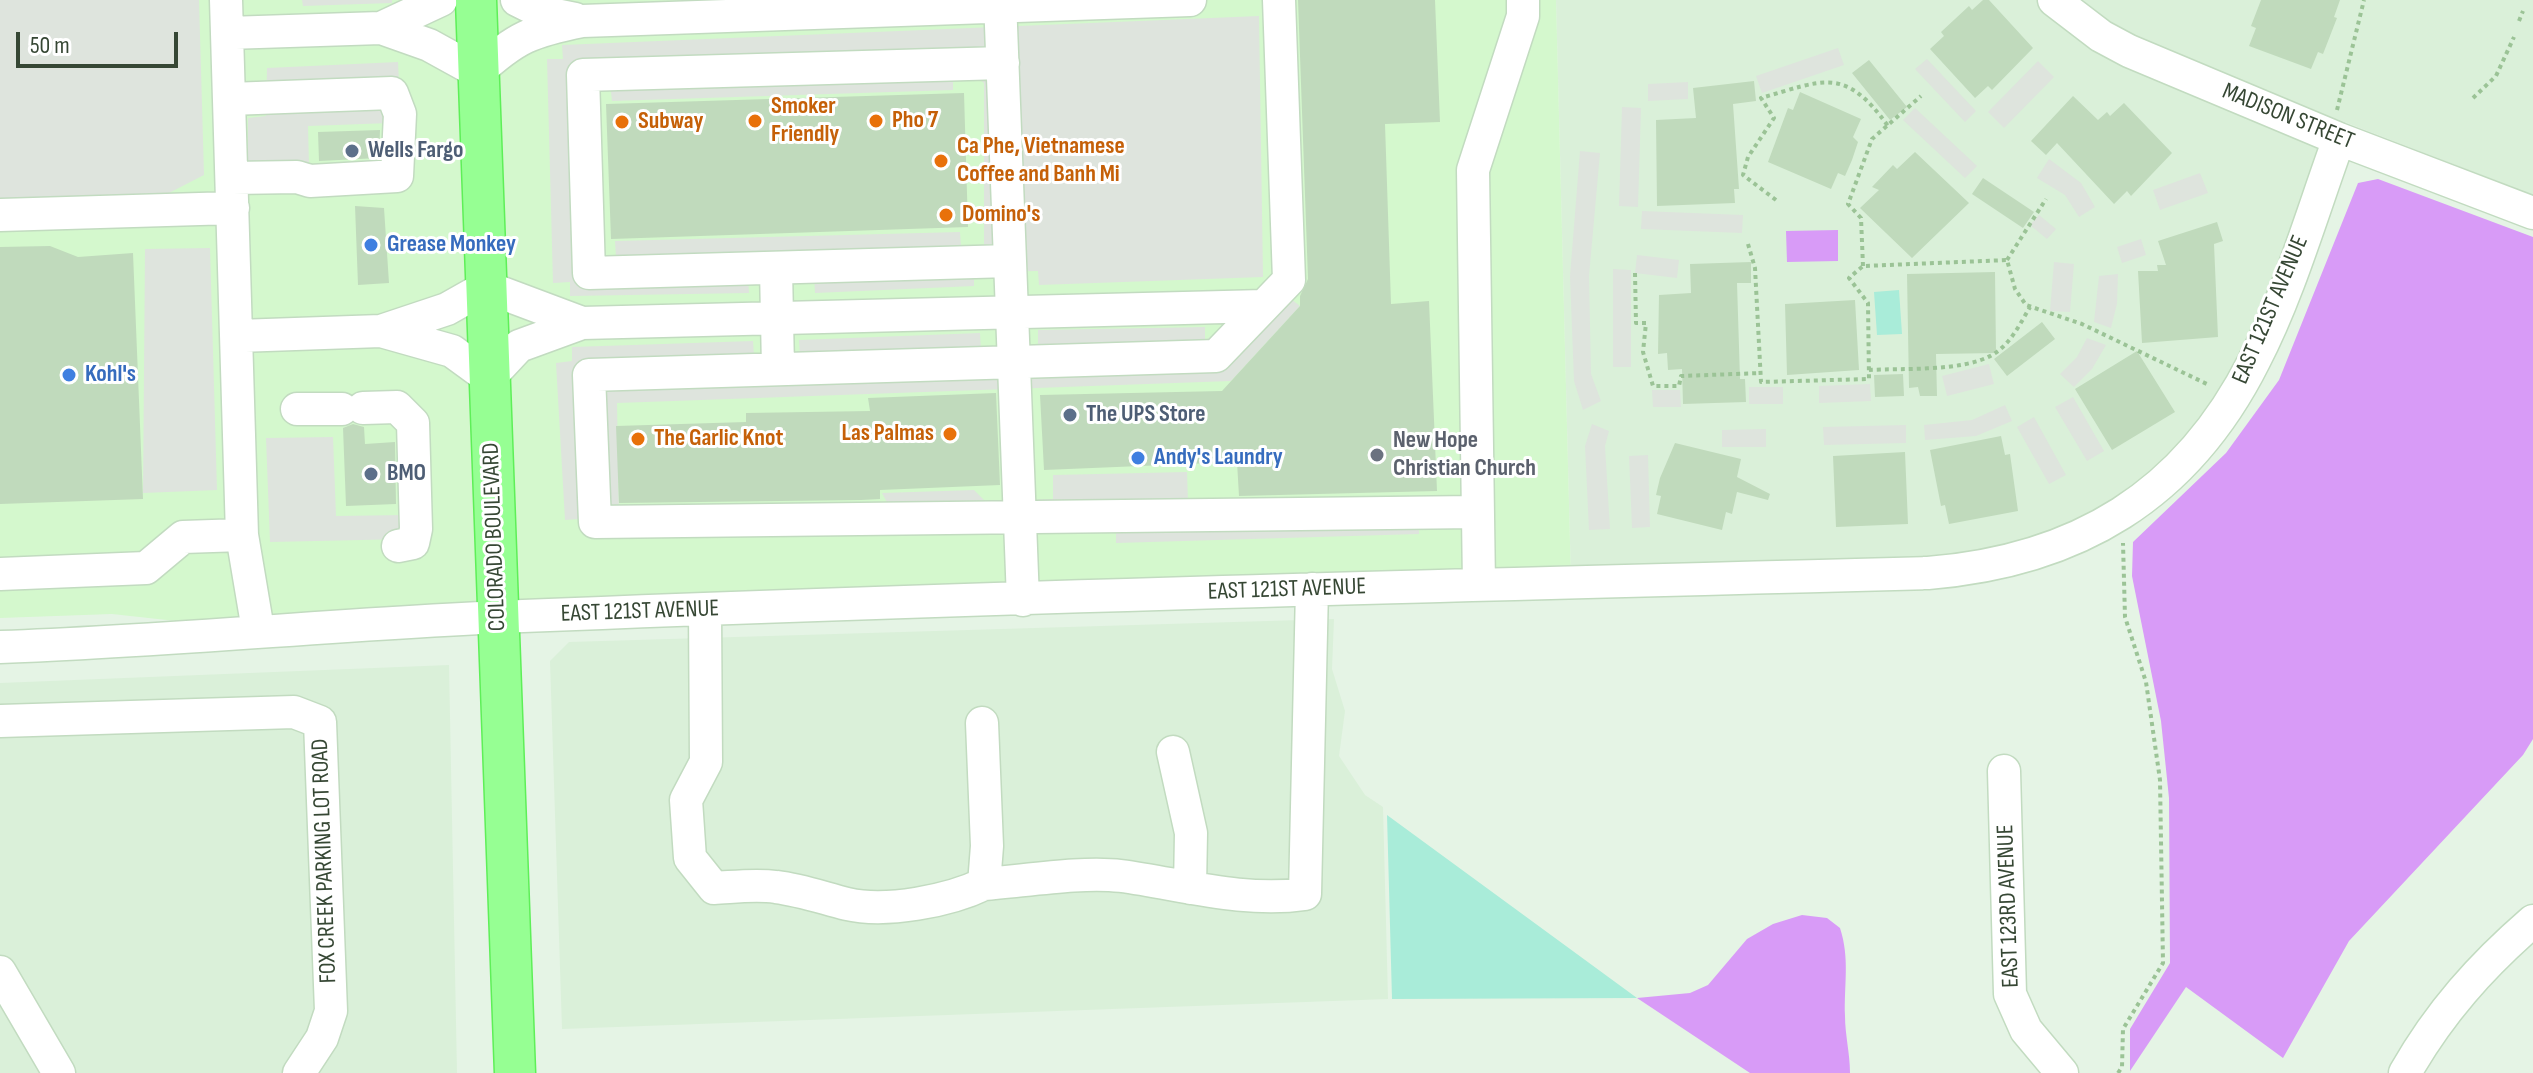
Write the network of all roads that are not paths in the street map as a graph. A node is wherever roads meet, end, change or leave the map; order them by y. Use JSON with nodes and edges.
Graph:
{"nodes":[{"id":1,"x":226,"y":0,"type":"edge"},
{"id":2,"x":441,"y":0,"type":"edge"},
{"id":3,"x":476,"y":0,"type":"edge"},
{"id":4,"x":517,"y":0,"type":"edge"},
{"id":5,"x":1190,"y":0,"type":"edge"},
{"id":6,"x":1279,"y":0,"type":"edge"},
{"id":7,"x":1523,"y":0,"type":"edge"},
{"id":8,"x":2054,"y":0,"type":"edge"},
{"id":9,"x":1001,"y":3,"type":"edge"},
{"id":10,"x":765,"y":7,"type":"edge"},
{"id":11,"x":582,"y":21,"type":"junction"},
{"id":12,"x":381,"y":28,"type":"junction"},
{"id":13,"x":228,"y":33,"type":"junction"},
{"id":14,"x":1003,"y":63,"type":"junction"},
{"id":15,"x":478,"y":72,"type":"junction"},
{"id":16,"x":230,"y":99,"type":"junction"},
{"id":17,"x":2338,"y":125,"type":"junction"},
{"id":18,"x":233,"y":193,"type":"junction"},
{"id":19,"x":2533,"y":213,"type":"edge"},
{"id":20,"x":0,"y":215,"type":"edge"},
{"id":21,"x":1010,"y":261,"type":"junction"},
{"id":22,"x":776,"y":268,"type":"junction"},
{"id":23,"x":486,"y":287,"type":"junction"},
{"id":24,"x":1264,"y":306,"type":"junction"},
{"id":25,"x":1012,"y":310,"type":"junction"},
{"id":26,"x":779,"y":317,"type":"junction"},
{"id":27,"x":582,"y":323,"type":"junction"},
{"id":28,"x":381,"y":331,"type":"junction"},
{"id":29,"x":238,"y":336,"type":"junction"},
{"id":30,"x":1014,"y":362,"type":"junction"},
{"id":31,"x":778,"y":369,"type":"junction"},
{"id":32,"x":489,"y":378,"type":"junction"},
{"id":33,"x":297,"y":409,"type":"dead end"},
{"id":34,"x":1476,"y":512,"type":"junction"},
{"id":35,"x":1019,"y":516,"type":"junction"},
{"id":36,"x":242,"y":535,"type":"junction"},
{"id":37,"x":398,"y":546,"type":"dead end"},
{"id":38,"x":0,"y":574,"type":"edge"},
{"id":39,"x":1479,"y":585,"type":"junction"},
{"id":40,"x":1312,"y":589,"type":"junction"},
{"id":41,"x":1023,"y":600,"type":"junction"},
{"id":42,"x":705,"y":609,"type":"junction"},
{"id":43,"x":497,"y":617,"type":"junction"},
{"id":44,"x":258,"y":630,"type":"junction"},
{"id":45,"x":0,"y":647,"type":"edge"},
{"id":46,"x":0,"y":721,"type":"edge"},
{"id":47,"x":982,"y":723,"type":"dead end"},
{"id":48,"x":1173,"y":752,"type":"dead end"},
{"id":49,"x":2004,"y":771,"type":"dead end"},
{"id":50,"x":984,"y":884,"type":"junction"},
{"id":51,"x":1190,"y":888,"type":"junction"},
{"id":52,"x":2533,"y":921,"type":"edge"},
{"id":53,"x":0,"y":972,"type":"edge"},
{"id":54,"x":59,"y":1073,"type":"edge"},
{"id":55,"x":299,"y":1073,"type":"edge"},
{"id":56,"x":515,"y":1073,"type":"edge"},
{"id":57,"x":2062,"y":1073,"type":"edge"},
{"id":58,"x":2405,"y":1073,"type":"edge"}],
"edges":[{"from":1,"to":13,"type":"street"},
{"from":2,"to":12,"type":"street"},
{"from":3,"to":15,"type":"main road","name":"COLORADO BOULEVARD"},
{"from":4,"to":11,"type":"street"},
{"from":5,"to":9,"type":"street"},
{"from":6,"to":24,"type":"street"},
{"from":7,"to":34,"type":"street"},
{"from":8,"to":17,"type":"street","name":"MADISON STREET"},
{"from":9,"to":10,"type":"street"},
{"from":9,"to":14,"type":"street"},
{"from":10,"to":11,"type":"street"},
{"from":11,"to":15,"type":"street"},
{"from":12,"to":13,"type":"street"},
{"from":12,"to":15,"type":"street"},
{"from":13,"to":16,"type":"street"},
{"from":14,"to":21,"type":"street"},
{"from":14,"to":22,"type":"street"},
{"from":15,"to":23,"type":"main road","name":"COLORADO BOULEVARD"},
{"from":16,"to":18,"type":"street"},
{"from":16,"to":18,"type":"street"},
{"from":17,"to":19,"type":"street","name":"MADISON STREET"},
{"from":17,"to":39,"type":"street","name":"EAST 121ST AVENUE"},
{"from":18,"to":20,"type":"street"},
{"from":18,"to":29,"type":"street"},
{"from":21,"to":22,"type":"street"},
{"from":21,"to":25,"type":"street"},
{"from":22,"to":26,"type":"street"},
{"from":23,"to":27,"type":"street"},
{"from":23,"to":28,"type":"street"},
{"from":23,"to":32,"type":"main road","name":"COLORADO BOULEVARD"},
{"from":24,"to":25,"type":"street"},
{"from":24,"to":30,"type":"street"},
{"from":25,"to":26,"type":"street"},
{"from":25,"to":30,"type":"street"},
{"from":26,"to":27,"type":"street"},
{"from":26,"to":31,"type":"street"},
{"from":27,"to":32,"type":"street"},
{"from":28,"to":29,"type":"street"},
{"from":28,"to":32,"type":"street"},
{"from":29,"to":36,"type":"street"},
{"from":30,"to":31,"type":"street"},
{"from":30,"to":35,"type":"street"},
{"from":31,"to":35,"type":"street"},
{"from":32,"to":43,"type":"main road","name":"COLORADO BOULEVARD"},
{"from":33,"to":37,"type":"street"},
{"from":34,"to":35,"type":"street"},
{"from":34,"to":39,"type":"street"},
{"from":35,"to":41,"type":"street"},
{"from":36,"to":38,"type":"street"},
{"from":36,"to":44,"type":"street"},
{"from":39,"to":40,"type":"street","name":"EAST 121ST AVENUE"},
{"from":40,"to":41,"type":"street","name":"EAST 121ST AVENUE"},
{"from":40,"to":51,"type":"street"},
{"from":41,"to":42,"type":"street","name":"EAST 121ST AVENUE"},
{"from":42,"to":43,"type":"street","name":"EAST 121ST AVENUE"},
{"from":42,"to":50,"type":"street"},
{"from":43,"to":44,"type":"street","name":"EAST 121ST AVENUE"},
{"from":43,"to":56,"type":"main road","name":"COLORADO BOULEVARD"},
{"from":44,"to":45,"type":"street","name":"EAST 121ST AVENUE"},
{"from":46,"to":55,"type":"street","name":"FOX CREEK PARKING LOT ROAD"},
{"from":47,"to":50,"type":"street"},
{"from":48,"to":51,"type":"street"},
{"from":49,"to":57,"type":"street","name":"EAST 123RD AVENUE"},
{"from":50,"to":51,"type":"street"},
{"from":52,"to":58,"type":"street"},
{"from":53,"to":54,"type":"street"}]}
